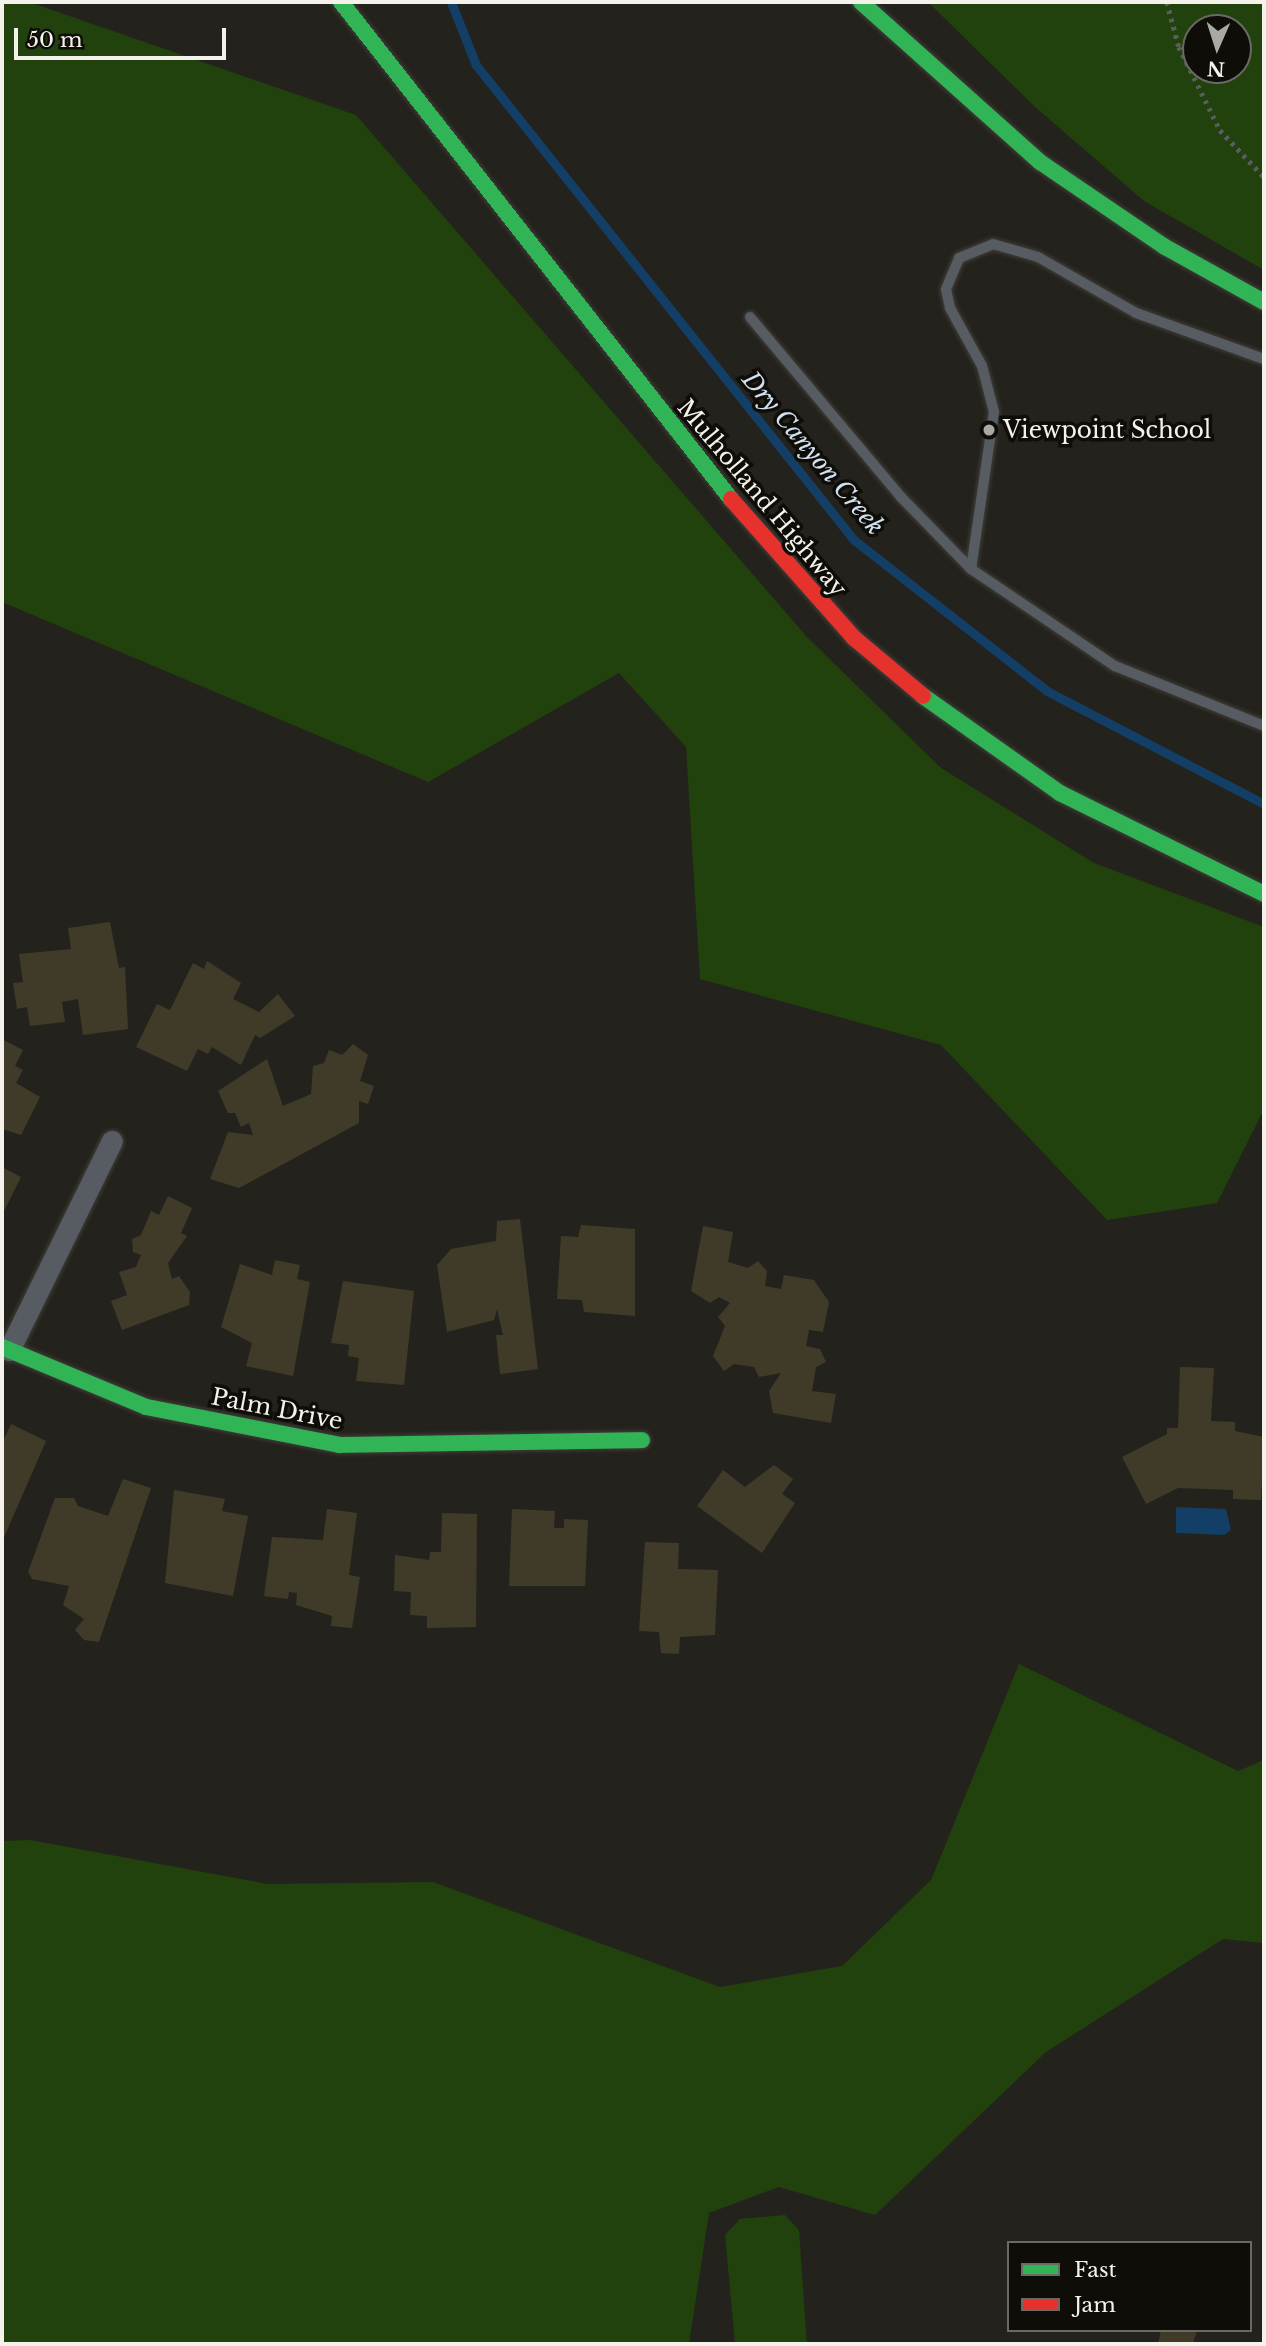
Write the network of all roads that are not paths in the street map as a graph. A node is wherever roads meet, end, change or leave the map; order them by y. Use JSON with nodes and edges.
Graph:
{"nodes":[{"id":1,"x":341,"y":2,"type":"edge"},
{"id":2,"x":861,"y":2,"type":"edge"},
{"id":3,"x":1264,"y":302,"type":"edge"},
{"id":4,"x":750,"y":317,"type":"dead end"},
{"id":5,"x":1264,"y":359,"type":"edge"},
{"id":6,"x":971,"y":569,"type":"junction"},
{"id":7,"x":1264,"y":726,"type":"edge"},
{"id":8,"x":1264,"y":894,"type":"edge"},
{"id":9,"x":112,"y":1141,"type":"dead end"},
{"id":10,"x":5,"y":1348,"type":"edge"},
{"id":11,"x":642,"y":1440,"type":"dead end"}],
"edges":[{"from":1,"to":8,"type":"main road","name":"Mulholland Highway"},
{"from":2,"to":3,"type":"main road"},
{"from":4,"to":6,"type":"lane"},
{"from":5,"to":6,"type":"lane"},
{"from":6,"to":7,"type":"lane"},
{"from":9,"to":10,"type":"street"},
{"from":10,"to":11,"type":"main road","name":"Palm Drive"}]}
